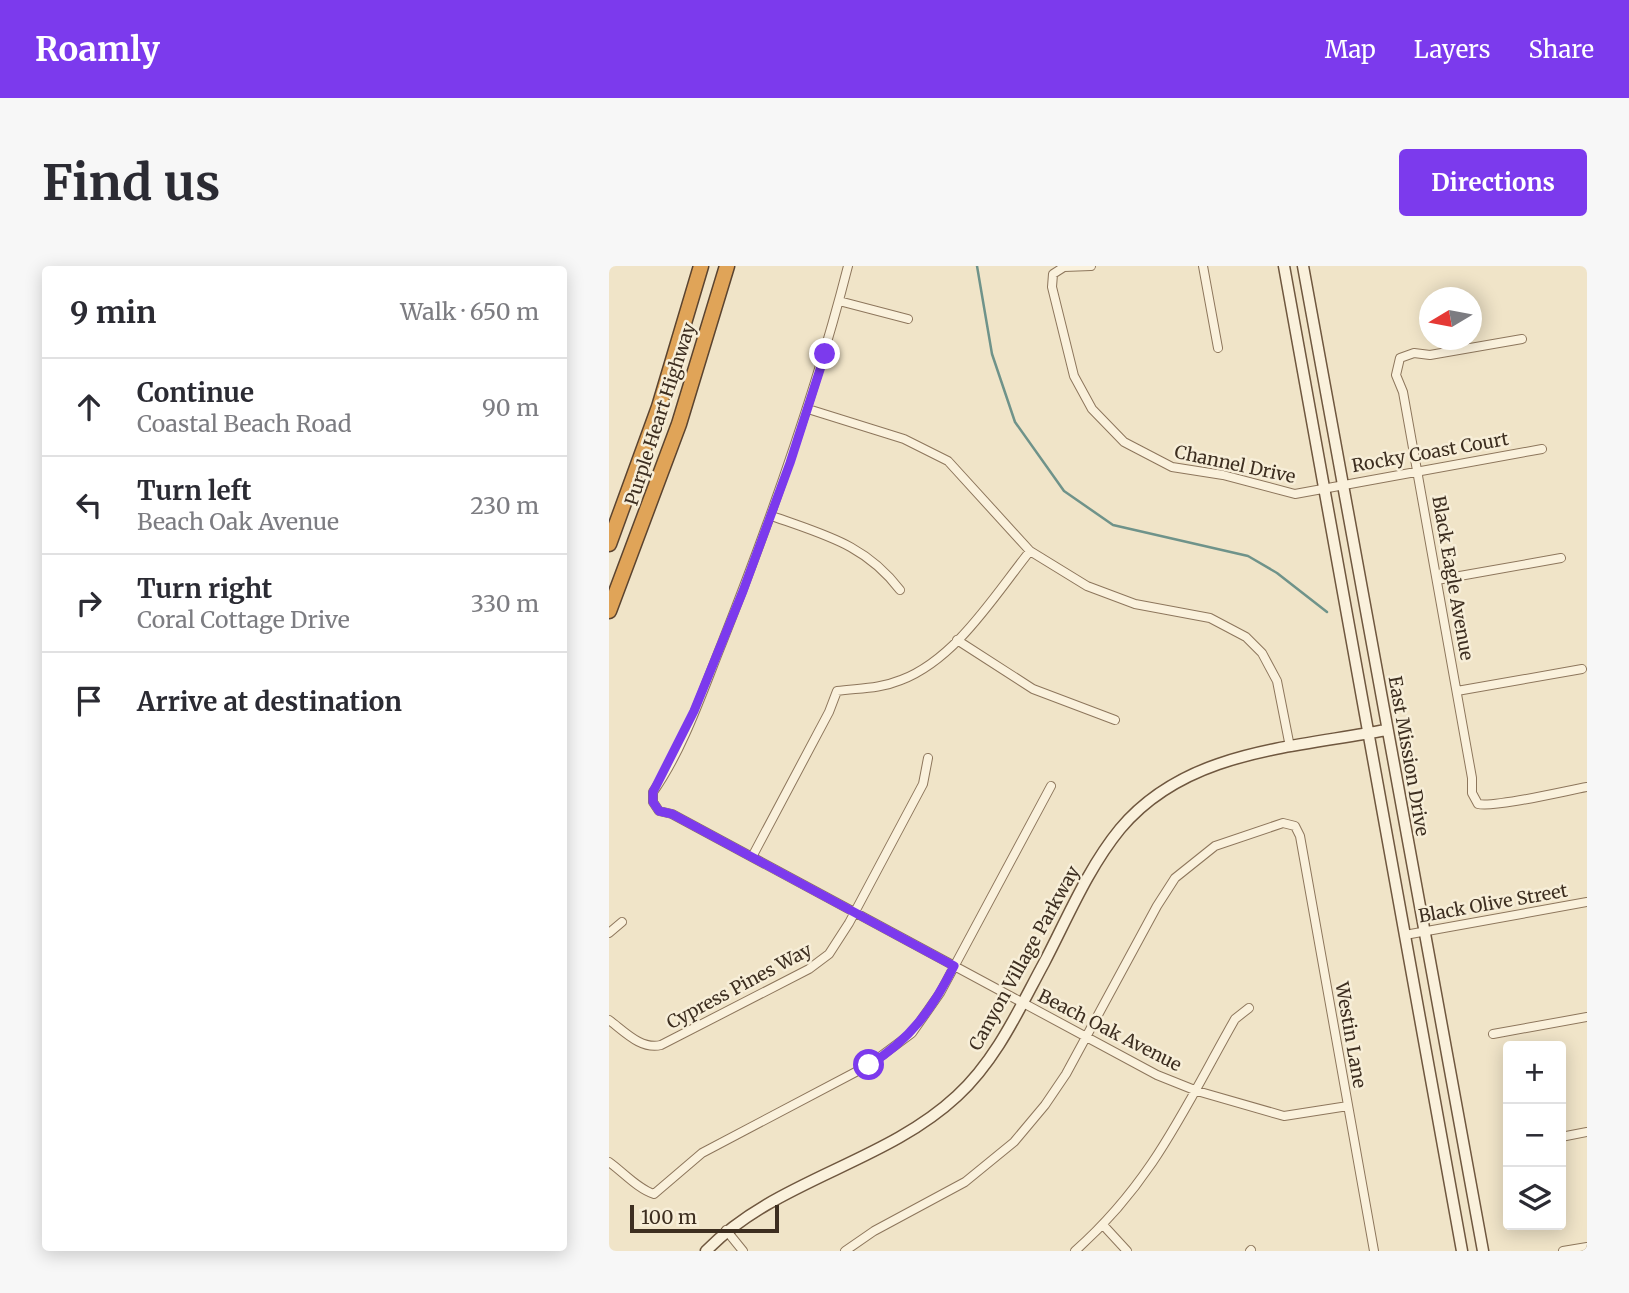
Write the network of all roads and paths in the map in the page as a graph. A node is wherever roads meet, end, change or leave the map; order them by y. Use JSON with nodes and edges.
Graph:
{"nodes":[{"id":1,"x":701,"y":266,"type":"edge"},
{"id":2,"x":727,"y":266,"type":"edge"},
{"id":3,"x":848,"y":266,"type":"edge"},
{"id":4,"x":1091,"y":266,"type":"edge"},
{"id":5,"x":1203,"y":266,"type":"edge"},
{"id":6,"x":1284,"y":266,"type":"edge"},
{"id":7,"x":1303,"y":266,"type":"edge"},
{"id":8,"x":839,"y":301,"type":"junction"},
{"id":9,"x":908,"y":319,"type":"dead end"},
{"id":10,"x":1522,"y":339,"type":"dead end"},
{"id":11,"x":1218,"y":348,"type":"dead end"},
{"id":12,"x":808,"y":409,"type":"junction"},
{"id":13,"x":1542,"y":449,"type":"dead end"},
{"id":14,"x":1417,"y":470,"type":"junction"},
{"id":15,"x":1343,"y":484,"type":"junction"},
{"id":16,"x":1324,"y":490,"type":"junction"},
{"id":17,"x":772,"y":516,"type":"junction"},
{"id":18,"x":609,"y":544,"type":"edge"},
{"id":19,"x":1030,"y":551,"type":"junction"},
{"id":20,"x":1561,"y":558,"type":"dead end"},
{"id":21,"x":1437,"y":580,"type":"junction"},
{"id":22,"x":900,"y":590,"type":"dead end"},
{"id":23,"x":609,"y":611,"type":"edge"},
{"id":24,"x":957,"y":640,"type":"junction"},
{"id":25,"x":1582,"y":669,"type":"dead end"},
{"id":26,"x":1457,"y":691,"type":"junction"},
{"id":27,"x":1115,"y":720,"type":"dead end"},
{"id":28,"x":1387,"y":730,"type":"junction"},
{"id":29,"x":1369,"y":734,"type":"junction"},
{"id":30,"x":1290,"y":747,"type":"junction"},
{"id":31,"x":928,"y":758,"type":"dead end"},
{"id":32,"x":1051,"y":786,"type":"dead end"},
{"id":33,"x":1587,"y":787,"type":"edge"},
{"id":34,"x":752,"y":857,"type":"junction"},
{"id":35,"x":1587,"y":902,"type":"edge"},
{"id":36,"x":855,"y":912,"type":"junction"},
{"id":37,"x":622,"y":922,"type":"dead end"},
{"id":38,"x":1423,"y":931,"type":"junction"},
{"id":39,"x":609,"y":933,"type":"edge"},
{"id":40,"x":1405,"y":935,"type":"junction"},
{"id":41,"x":954,"y":966,"type":"junction"},
{"id":42,"x":1023,"y":1003,"type":"junction"},
{"id":43,"x":1249,"y":1008,"type":"dead end"},
{"id":44,"x":1587,"y":1017,"type":"edge"},
{"id":45,"x":609,"y":1020,"type":"edge"},
{"id":46,"x":1493,"y":1034,"type":"dead end"},
{"id":47,"x":1087,"y":1037,"type":"junction"},
{"id":48,"x":1197,"y":1091,"type":"junction"},
{"id":49,"x":1347,"y":1107,"type":"junction"},
{"id":50,"x":1587,"y":1132,"type":"edge"},
{"id":51,"x":1566,"y":1136,"type":"edge"},
{"id":52,"x":609,"y":1161,"type":"edge"},
{"id":53,"x":1104,"y":1226,"type":"junction"},
{"id":54,"x":726,"y":1230,"type":"junction"},
{"id":55,"x":1587,"y":1247,"type":"edge"},
{"id":56,"x":706,"y":1251,"type":"edge"},
{"id":57,"x":743,"y":1251,"type":"edge"},
{"id":58,"x":845,"y":1251,"type":"edge"},
{"id":59,"x":1076,"y":1251,"type":"edge"},
{"id":60,"x":1127,"y":1251,"type":"edge"},
{"id":61,"x":1374,"y":1251,"type":"edge"},
{"id":62,"x":1462,"y":1251,"type":"edge"},
{"id":63,"x":1483,"y":1251,"type":"edge"},
{"id":64,"x":1563,"y":1251,"type":"edge"}],
"edges":[{"from":1,"to":18,"type":"highway","name":"Purple Heart Highway"},
{"from":2,"to":23,"type":"highway","name":"Purple Heart Highway"},
{"from":3,"to":8,"type":"street"},
{"from":4,"to":16,"type":"street","name":"Channel Drive"},
{"from":5,"to":11,"type":"street"},
{"from":6,"to":16,"type":"street","name":"East Mission Drive"},
{"from":7,"to":15,"type":"street","name":"East Mission Drive"},
{"from":8,"to":9,"type":"street"},
{"from":8,"to":12,"type":"street"},
{"from":10,"to":14,"type":"street","name":"Black Eagle Avenue"},
{"from":12,"to":17,"type":"street"},
{"from":12,"to":19,"type":"street"},
{"from":13,"to":14,"type":"street","name":"Rocky Coast Court"},
{"from":14,"to":15,"type":"street","name":"Rocky Coast Court"},
{"from":14,"to":21,"type":"street","name":"Black Eagle Avenue"},
{"from":15,"to":16,"type":"street","name":"Rocky Coast Court"},
{"from":15,"to":28,"type":"street","name":"East Mission Drive"},
{"from":16,"to":29,"type":"street","name":"East Mission Drive"},
{"from":17,"to":22,"type":"street"},
{"from":17,"to":34,"type":"street","name":"Beach Oak Avenue"},
{"from":19,"to":24,"type":"street"},
{"from":19,"to":30,"type":"street"},
{"from":20,"to":21,"type":"street"},
{"from":21,"to":26,"type":"street","name":"Black Eagle Avenue"},
{"from":24,"to":27,"type":"street"},
{"from":24,"to":34,"type":"street"},
{"from":25,"to":26,"type":"street"},
{"from":26,"to":33,"type":"street","name":"Black Eagle Avenue"},
{"from":28,"to":29,"type":"street","name":"Canyon Village Parkway"},
{"from":28,"to":38,"type":"street","name":"East Mission Drive"},
{"from":29,"to":30,"type":"street","name":"Canyon Village Parkway"},
{"from":29,"to":40,"type":"street","name":"East Mission Drive"},
{"from":30,"to":42,"type":"street","name":"Canyon Village Parkway"},
{"from":31,"to":36,"type":"street","name":"Cypress Pines Way"},
{"from":32,"to":41,"type":"street"},
{"from":34,"to":36,"type":"street","name":"Beach Oak Avenue"},
{"from":35,"to":38,"type":"street","name":"Black Olive Street"},
{"from":36,"to":41,"type":"street","name":"Beach Oak Avenue"},
{"from":36,"to":45,"type":"street","name":"Cypress Pines Way"},
{"from":37,"to":39,"type":"street"},
{"from":38,"to":40,"type":"street","name":"Black Olive Street"},
{"from":38,"to":63,"type":"street","name":"East Mission Drive"},
{"from":40,"to":62,"type":"street","name":"East Mission Drive"},
{"from":41,"to":42,"type":"street","name":"Beach Oak Avenue"},
{"from":41,"to":52,"type":"street"},
{"from":42,"to":47,"type":"street","name":"Beach Oak Avenue"},
{"from":42,"to":54,"type":"street","name":"Canyon Village Parkway"},
{"from":43,"to":48,"type":"street"},
{"from":44,"to":46,"type":"street"},
{"from":47,"to":48,"type":"street","name":"Beach Oak Avenue"},
{"from":47,"to":49,"type":"street","name":"Westin Lane"},
{"from":47,"to":58,"type":"street"},
{"from":48,"to":49,"type":"street","name":"Beach Oak Avenue"},
{"from":48,"to":53,"type":"street"},
{"from":49,"to":61,"type":"street","name":"Westin Lane"},
{"from":50,"to":51,"type":"street"},
{"from":53,"to":59,"type":"street"},
{"from":53,"to":60,"type":"street"},
{"from":54,"to":56,"type":"street","name":"Canyon Village Parkway"},
{"from":54,"to":57,"type":"street"},
{"from":55,"to":64,"type":"street"}]}
